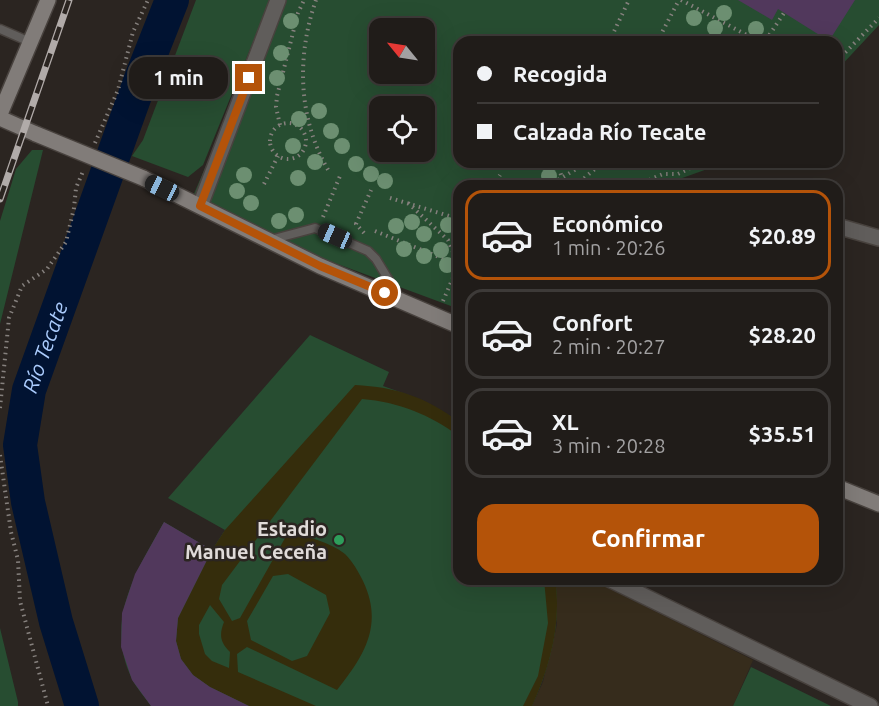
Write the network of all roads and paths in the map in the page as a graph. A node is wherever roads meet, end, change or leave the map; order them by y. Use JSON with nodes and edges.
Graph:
{"nodes":[{"id":1,"x":48,"y":0,"type":"edge"},
{"id":2,"x":148,"y":0,"type":"edge"},
{"id":3,"x":278,"y":0,"type":"edge"},
{"id":4,"x":304,"y":0,"type":"edge"},
{"id":5,"x":316,"y":0,"type":"edge"},
{"id":6,"x":629,"y":0,"type":"edge"},
{"id":7,"x":680,"y":0,"type":"edge"},
{"id":8,"x":784,"y":13,"type":"dead end"},
{"id":9,"x":879,"y":18,"type":"edge"},
{"id":10,"x":0,"y":29,"type":"edge"},
{"id":11,"x":612,"y":36,"type":"edge"},
{"id":12,"x":660,"y":36,"type":"edge"},
{"id":13,"x":749,"y":36,"type":"edge"},
{"id":14,"x":769,"y":36,"type":"edge"},
{"id":15,"x":30,"y":42,"type":"junction"},
{"id":16,"x":843,"y":55,"type":"edge"},
{"id":17,"x":0,"y":116,"type":"edge"},
{"id":18,"x":280,"y":125,"type":"junction"},
{"id":19,"x":311,"y":135,"type":"junction"},
{"id":20,"x":305,"y":136,"type":"junction"},
{"id":21,"x":94,"y":144,"type":"dead end"},
{"id":22,"x":278,"y":156,"type":"junction"},
{"id":23,"x":85,"y":166,"type":"dead end"},
{"id":24,"x":559,"y":168,"type":"edge"},
{"id":25,"x":578,"y":168,"type":"edge"},
{"id":26,"x":596,"y":168,"type":"edge"},
{"id":27,"x":690,"y":168,"type":"edge"},
{"id":28,"x":330,"y":173,"type":"dead end"},
{"id":29,"x":500,"y":175,"type":"dead end"},
{"id":30,"x":340,"y":176,"type":"dead end"},
{"id":31,"x":562,"y":178,"type":"junction"},
{"id":32,"x":497,"y":180,"type":"edge"},
{"id":33,"x":558,"y":180,"type":"edge"},
{"id":34,"x":582,"y":180,"type":"edge"},
{"id":35,"x":650,"y":180,"type":"edge"},
{"id":36,"x":264,"y":184,"type":"dead end"},
{"id":37,"x":371,"y":190,"type":"dead end"},
{"id":38,"x":390,"y":198,"type":"dead end"},
{"id":39,"x":408,"y":203,"type":"junction"},
{"id":40,"x":200,"y":206,"type":"junction"},
{"id":41,"x":453,"y":217,"type":"edge"},
{"id":42,"x":843,"y":228,"type":"edge"},
{"id":43,"x":318,"y":229,"type":"junction"},
{"id":44,"x":375,"y":231,"type":"dead end"},
{"id":45,"x":879,"y":238,"type":"edge"},
{"id":46,"x":270,"y":240,"type":"junction"},
{"id":47,"x":368,"y":251,"type":"junction"},
{"id":48,"x":453,"y":251,"type":"edge"},
{"id":49,"x":453,"y":262,"type":"edge"},
{"id":50,"x":453,"y":278,"type":"edge"},
{"id":51,"x":401,"y":300,"type":"junction"},
{"id":52,"x":442,"y":303,"type":"dead end"},
{"id":53,"x":453,"y":323,"type":"edge"},
{"id":54,"x":0,"y":408,"type":"edge"},
{"id":55,"x":0,"y":455,"type":"edge"},
{"id":56,"x":843,"y":489,"type":"edge"},
{"id":57,"x":879,"y":504,"type":"edge"},
{"id":58,"x":621,"y":585,"type":"edge"},
{"id":59,"x":48,"y":706,"type":"edge"},
{"id":60,"x":870,"y":706,"type":"edge"}],
"edges":[{"from":1,"to":15,"type":"street"},
{"from":2,"to":21,"type":"path"},
{"from":3,"to":40,"type":"street"},
{"from":4,"to":18,"type":"path"},
{"from":5,"to":19,"type":"path"},
{"from":6,"to":11,"type":"path"},
{"from":7,"to":12,"type":"path"},
{"from":7,"to":13,"type":"path"},
{"from":8,"to":14,"type":"path"},
{"from":9,"to":16,"type":"path"},
{"from":10,"to":15,"type":"lane"},
{"from":15,"to":17,"type":"street"},
{"from":17,"to":40,"type":"street","bridge":true},
{"from":18,"to":20,"type":"path"},
{"from":18,"to":22,"type":"path"},
{"from":19,"to":20,"type":"path"},
{"from":19,"to":28,"type":"path"},
{"from":20,"to":22,"type":"path"},
{"from":22,"to":36,"type":"path"},
{"from":23,"to":54,"type":"path"},
{"from":24,"to":31,"type":"path"},
{"from":25,"to":31,"type":"path"},
{"from":26,"to":34,"type":"path"},
{"from":27,"to":35,"type":"path"},
{"from":29,"to":32,"type":"path"},
{"from":30,"to":43,"type":"path"},
{"from":31,"to":33,"type":"path"},
{"from":37,"to":47,"type":"path"},
{"from":38,"to":39,"type":"path"},
{"from":39,"to":41,"type":"path"},
{"from":39,"to":48,"type":"path"},
{"from":40,"to":46,"type":"street"},
{"from":42,"to":45,"type":"street"},
{"from":43,"to":46,"type":"lane"},
{"from":43,"to":47,"type":"lane"},
{"from":44,"to":49,"type":"path"},
{"from":46,"to":51,"type":"street"},
{"from":47,"to":51,"type":"lane"},
{"from":50,"to":52,"type":"path"},
{"from":51,"to":53,"type":"street"},
{"from":55,"to":59,"type":"path"},
{"from":56,"to":57,"type":"street"},
{"from":58,"to":60,"type":"street"}]}
